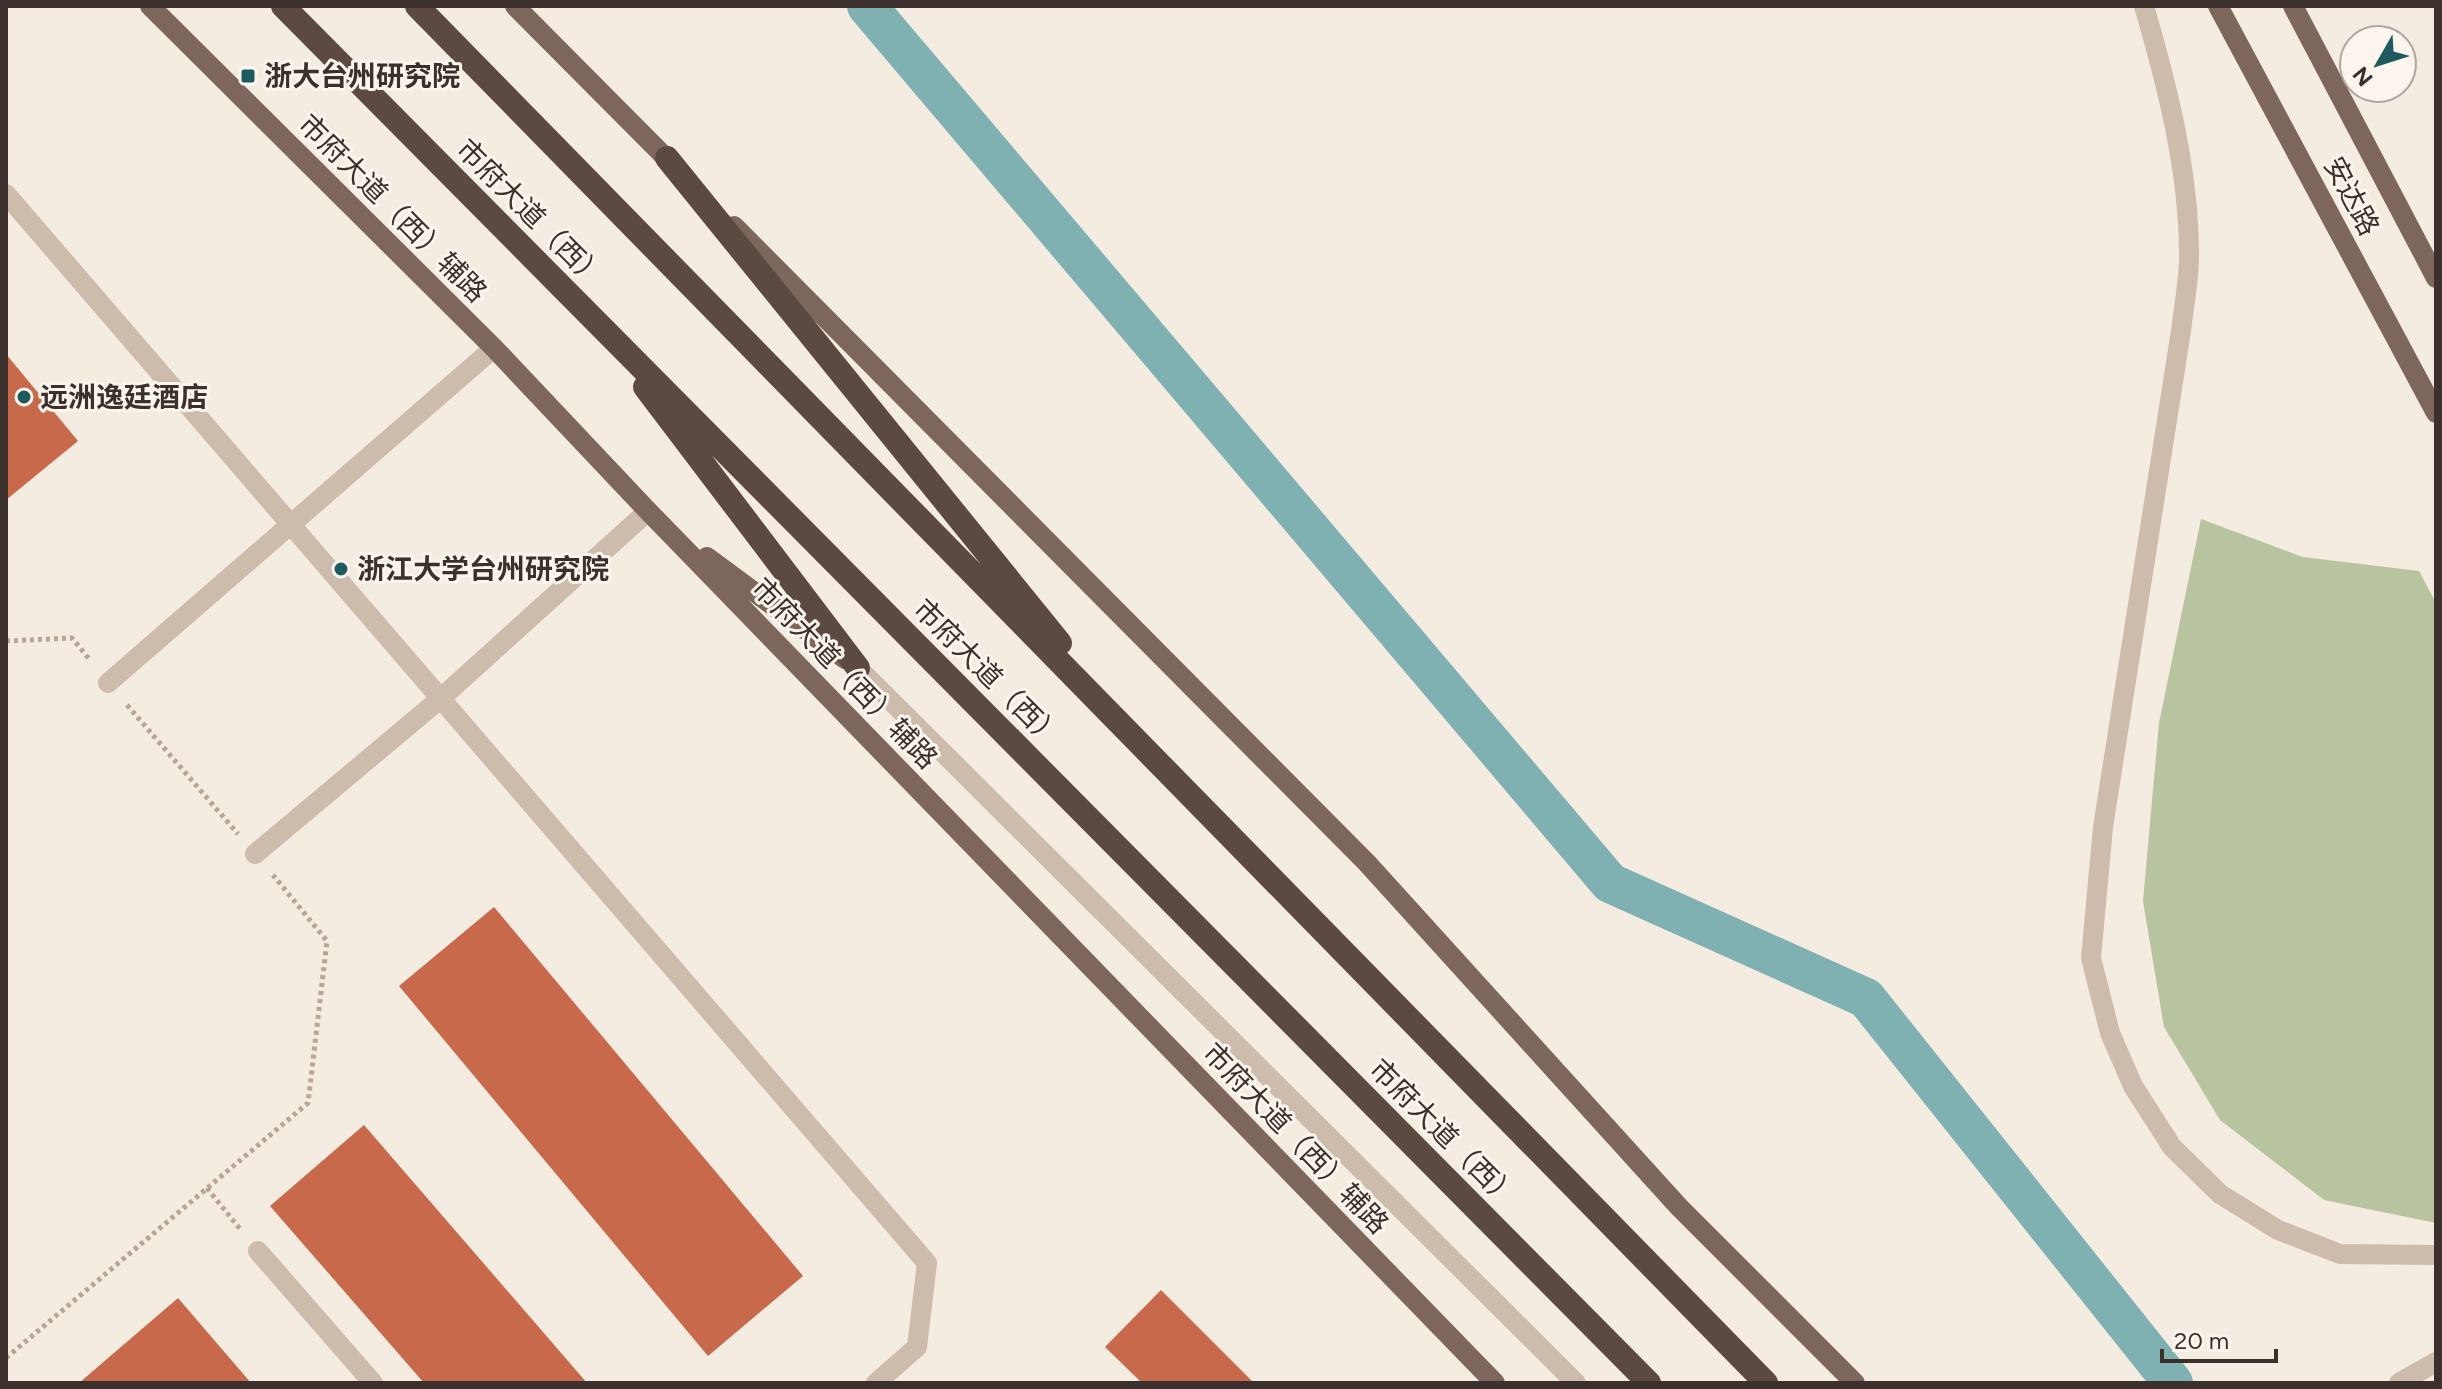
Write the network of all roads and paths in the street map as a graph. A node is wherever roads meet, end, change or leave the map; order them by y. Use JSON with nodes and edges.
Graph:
{"nodes":[{"id":1,"x":150,"y":6,"type":"edge"},
{"id":2,"x":283,"y":6,"type":"edge"},
{"id":3,"x":417,"y":6,"type":"edge"},
{"id":4,"x":515,"y":6,"type":"edge"},
{"id":5,"x":2144,"y":6,"type":"edge"},
{"id":6,"x":2218,"y":6,"type":"edge"},
{"id":7,"x":2293,"y":6,"type":"edge"},
{"id":8,"x":667,"y":158,"type":"junction"},
{"id":9,"x":6,"y":194,"type":"edge"},
{"id":10,"x":2436,"y":278,"type":"edge"},
{"id":11,"x":588,"y":312,"type":"junction"},
{"id":12,"x":494,"y":348,"type":"junction"},
{"id":13,"x":2436,"y":413,"type":"edge"},
{"id":14,"x":653,"y":516,"type":"junction"},
{"id":15,"x":293,"y":525,"type":"junction"},
{"id":16,"x":6,"y":641,"type":"edge"},
{"id":17,"x":858,"y":668,"type":"junction"},
{"id":18,"x":108,"y":683,"type":"junction"},
{"id":19,"x":440,"y":699,"type":"junction"},
{"id":20,"x":1155,"y":760,"type":"junction"},
{"id":21,"x":255,"y":854,"type":"junction"},
{"id":22,"x":207,"y":1188,"type":"junction"},
{"id":23,"x":258,"y":1251,"type":"joint"},
{"id":24,"x":2436,"y":1255,"type":"edge"},
{"id":25,"x":6,"y":1358,"type":"edge"},
{"id":26,"x":2436,"y":1362,"type":"edge"},
{"id":27,"x":373,"y":1383,"type":"edge"},
{"id":28,"x":876,"y":1383,"type":"edge"},
{"id":29,"x":1495,"y":1383,"type":"edge"},
{"id":30,"x":1576,"y":1383,"type":"edge"},
{"id":31,"x":1649,"y":1383,"type":"edge"},
{"id":32,"x":1766,"y":1383,"type":"edge"},
{"id":33,"x":1855,"y":1383,"type":"edge"},
{"id":34,"x":2399,"y":1383,"type":"edge"}],
"edges":[{"from":1,"to":12,"type":"main road","name":"市府大道（西）辅路"},
{"from":2,"to":11,"type":"highway","name":"市府大道（西）"},
{"from":3,"to":20,"type":"highway","name":"市府大道（西）"},
{"from":4,"to":8,"type":"main road"},
{"from":5,"to":24,"type":"street"},
{"from":6,"to":13,"type":"main road","name":"安达路"},
{"from":7,"to":10,"type":"main road","name":"安达路"},
{"from":8,"to":20,"type":"highway"},
{"from":8,"to":33,"type":"main road"},
{"from":9,"to":15,"type":"street"},
{"from":11,"to":17,"type":"highway"},
{"from":11,"to":31,"type":"highway","name":"市府大道（西）"},
{"from":12,"to":14,"type":"main road","name":"市府大道（西）辅路"},
{"from":12,"to":15,"type":"street"},
{"from":14,"to":17,"type":"main road"},
{"from":14,"to":19,"type":"street"},
{"from":14,"to":29,"type":"main road","name":"市府大道（西）辅路"},
{"from":15,"to":18,"type":"street"},
{"from":15,"to":19,"type":"street"},
{"from":16,"to":18,"type":"path"},
{"from":17,"to":30,"type":"street"},
{"from":18,"to":21,"type":"path"},
{"from":19,"to":21,"type":"street"},
{"from":19,"to":28,"type":"street"},
{"from":20,"to":32,"type":"highway","name":"市府大道（西）"},
{"from":21,"to":22,"type":"path"},
{"from":22,"to":23,"type":"path"},
{"from":22,"to":25,"type":"path"},
{"from":23,"to":27,"type":"street"},
{"from":26,"to":34,"type":"street"}]}
